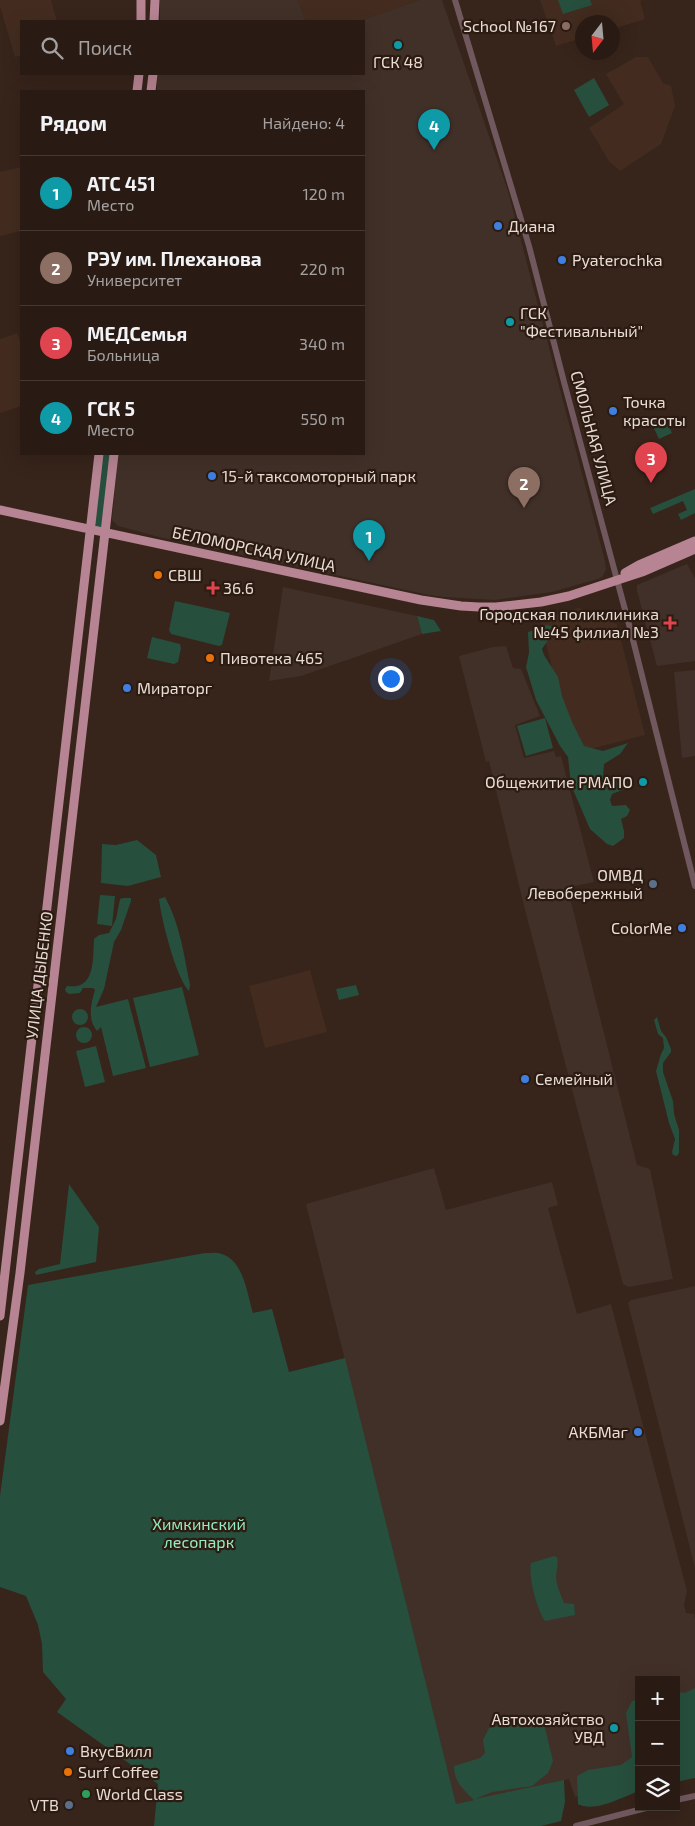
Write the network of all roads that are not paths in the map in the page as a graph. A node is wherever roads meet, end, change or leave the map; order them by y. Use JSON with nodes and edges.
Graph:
{"nodes":[{"id":1,"x":141,"y":0,"type":"edge"},
{"id":2,"x":155,"y":0,"type":"edge"},
{"id":3,"x":455,"y":0,"type":"edge"},
{"id":4,"x":141,"y":20,"type":"edge"},
{"id":5,"x":154,"y":20,"type":"edge"},
{"id":6,"x":139,"y":75,"type":"edge"},
{"id":7,"x":152,"y":75,"type":"edge"},
{"id":8,"x":137,"y":90,"type":"edge"},
{"id":9,"x":151,"y":90,"type":"edge"},
{"id":10,"x":99,"y":455,"type":"edge"},
{"id":11,"x":114,"y":455,"type":"edge"},
{"id":12,"x":0,"y":510,"type":"edge"},
{"id":13,"x":90,"y":530,"type":"junction"},
{"id":14,"x":106,"y":533,"type":"junction"},
{"id":15,"x":695,"y":540,"type":"edge"},
{"id":16,"x":695,"y":549,"type":"edge"},
{"id":17,"x":617,"y":579,"type":"junction"},
{"id":18,"x":695,"y":886,"type":"edge"},
{"id":19,"x":0,"y":1316,"type":"edge"},
{"id":20,"x":0,"y":1421,"type":"edge"},
{"id":21,"x":695,"y":1796,"type":"edge"},
{"id":22,"x":680,"y":1799,"type":"edge"},
{"id":23,"x":635,"y":1811,"type":"edge"},
{"id":24,"x":576,"y":1826,"type":"edge"}],
"edges":[{"from":1,"to":4,"type":"main road"},
{"from":2,"to":5,"type":"main road"},
{"from":3,"to":17,"type":"street","name":"СМОЛЬНАЯ УЛИЦА"},
{"from":6,"to":8,"type":"main road"},
{"from":7,"to":9,"type":"main road"},
{"from":10,"to":13,"type":"main road","name":"УЛИЦА ДЫБЕНКО"},
{"from":11,"to":14,"type":"main road","name":"УЛИЦА ДЫБЕНКО"},
{"from":12,"to":13,"type":"main road","name":"БЕЛОМОРСКАЯ УЛИЦА"},
{"from":13,"to":14,"type":"main road","name":"БЕЛОМОРСКАЯ УЛИЦА"},
{"from":13,"to":19,"type":"main road","name":"УЛИЦА ДЫБЕНКО"},
{"from":14,"to":17,"type":"main road","name":"БЕЛОМОРСКАЯ УЛИЦА"},
{"from":14,"to":20,"type":"main road","name":"УЛИЦА ДЫБЕНКО"},
{"from":15,"to":17,"type":"main road","name":"БЕЛОМОРСКАЯ УЛИЦА"},
{"from":16,"to":17,"type":"main road","name":"БЕЛОМОРСКАЯ УЛИЦА"},
{"from":17,"to":18,"type":"street","name":"СМОЛЬНАЯ УЛИЦА"},
{"from":21,"to":22,"type":"street"},
{"from":23,"to":24,"type":"street"}]}
